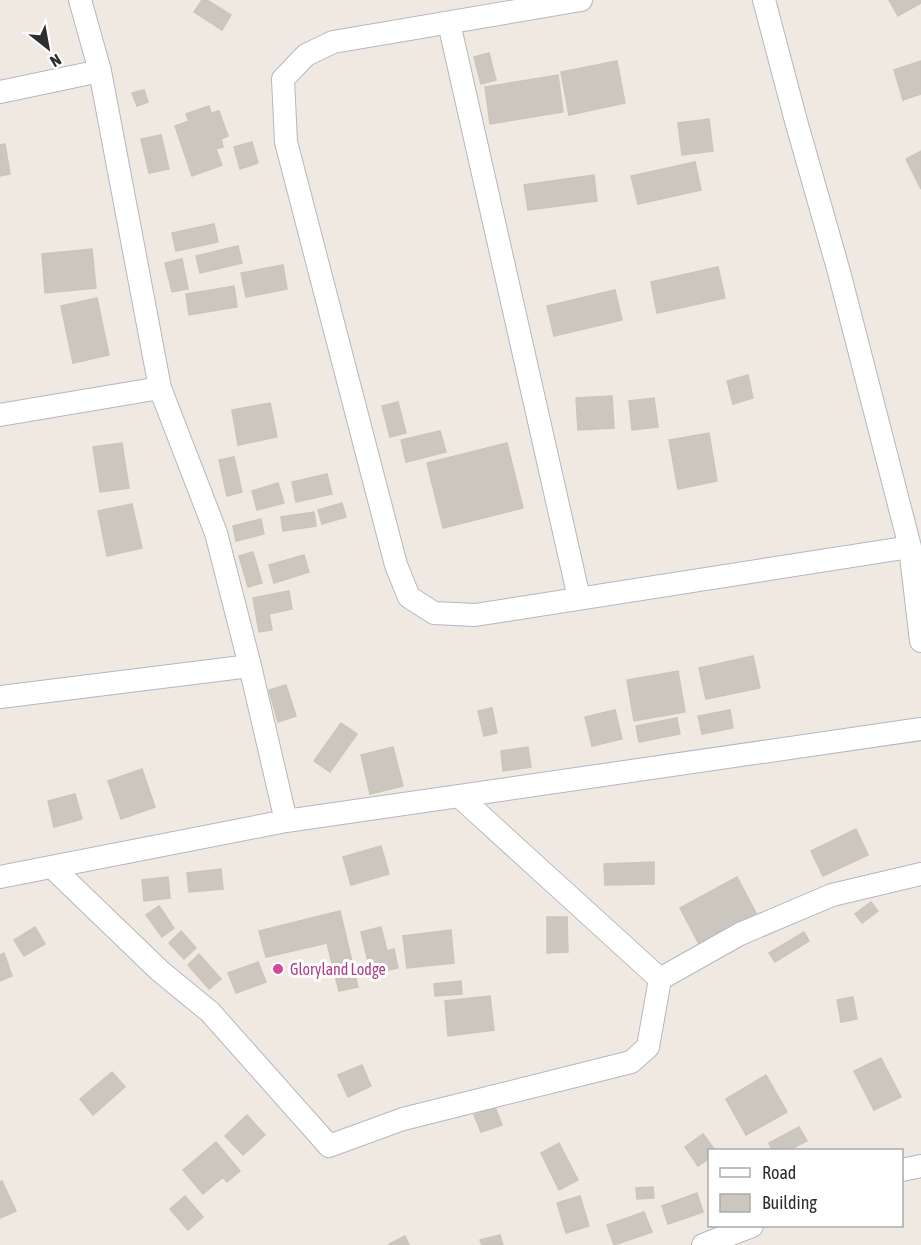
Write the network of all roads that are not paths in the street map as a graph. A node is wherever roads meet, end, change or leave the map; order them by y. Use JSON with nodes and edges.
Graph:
{"nodes":[{"id":1,"x":80,"y":0,"type":"edge"},
{"id":2,"x":581,"y":0,"type":"edge"},
{"id":3,"x":764,"y":0,"type":"edge"},
{"id":4,"x":449,"y":23,"type":"junction"},
{"id":5,"x":100,"y":71,"type":"junction"},
{"id":6,"x":0,"y":92,"type":"edge"},
{"id":7,"x":160,"y":388,"type":"junction"},
{"id":8,"x":0,"y":415,"type":"edge"},
{"id":9,"x":910,"y":548,"type":"junction"},
{"id":10,"x":579,"y":598,"type":"junction"},
{"id":11,"x":921,"y":641,"type":"edge"},
{"id":12,"x":250,"y":666,"type":"junction"},
{"id":13,"x":0,"y":697,"type":"edge"},
{"id":14,"x":921,"y":729,"type":"edge"},
{"id":15,"x":459,"y":796,"type":"junction"},
{"id":16,"x":286,"y":821,"type":"junction"},
{"id":17,"x":52,"y":867,"type":"junction"},
{"id":18,"x":921,"y":874,"type":"edge"},
{"id":19,"x":0,"y":877,"type":"edge"},
{"id":20,"x":660,"y":979,"type":"junction"},
{"id":21,"x":921,"y":1166,"type":"edge"},
{"id":22,"x":903,"y":1170,"type":"edge"},
{"id":23,"x":749,"y":1227,"type":"edge"},
{"id":24,"x":703,"y":1245,"type":"edge"}],
"edges":[{"from":1,"to":5,"type":"street"},
{"from":2,"to":4,"type":"street"},
{"from":3,"to":9,"type":"street"},
{"from":4,"to":10,"type":"street"},
{"from":4,"to":10,"type":"street"},
{"from":5,"to":6,"type":"street"},
{"from":5,"to":7,"type":"street"},
{"from":7,"to":8,"type":"street"},
{"from":7,"to":12,"type":"street"},
{"from":9,"to":10,"type":"street"},
{"from":9,"to":11,"type":"street"},
{"from":12,"to":13,"type":"street"},
{"from":12,"to":16,"type":"street"},
{"from":14,"to":15,"type":"street"},
{"from":15,"to":16,"type":"street"},
{"from":15,"to":20,"type":"street"},
{"from":16,"to":17,"type":"street"},
{"from":17,"to":19,"type":"street"},
{"from":17,"to":20,"type":"street"},
{"from":18,"to":20,"type":"street"},
{"from":21,"to":22,"type":"street"},
{"from":23,"to":24,"type":"street"}]}
